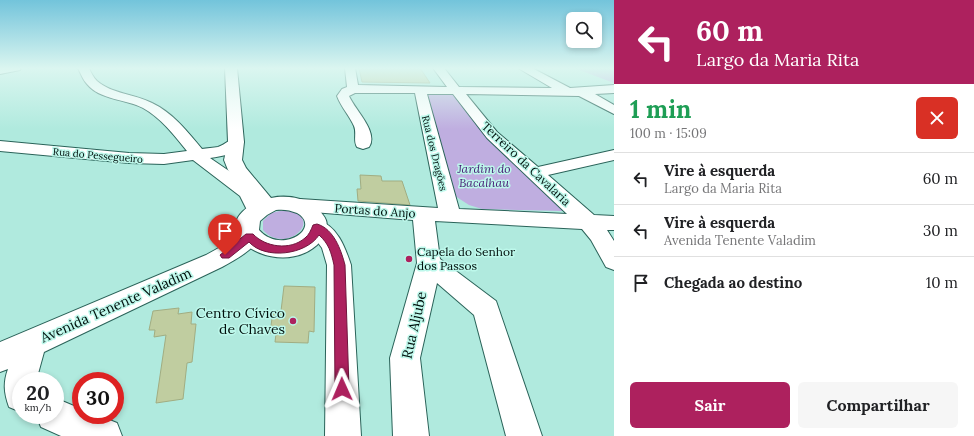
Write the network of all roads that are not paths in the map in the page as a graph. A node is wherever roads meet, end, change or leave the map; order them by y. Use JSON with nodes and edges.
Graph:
{"nodes":[{"id":1,"x":100,"y":88,"type":"edge"},
{"id":2,"x":232,"y":88,"type":"edge"},
{"id":3,"x":444,"y":88,"type":"edge"},
{"id":4,"x":449,"y":88,"type":"edge"},
{"id":5,"x":460,"y":88,"type":"edge"},
{"id":6,"x":567,"y":88,"type":"edge"},
{"id":7,"x":353,"y":89,"type":"joint"},
{"id":8,"x":614,"y":89,"type":"edge"},
{"id":9,"x":420,"y":90,"type":"junction"},
{"id":10,"x":575,"y":92,"type":"junction"},
{"id":11,"x":614,"y":110,"type":"edge"},
{"id":12,"x":236,"y":142,"type":"junction"},
{"id":13,"x":363,"y":144,"type":"dead end"},
{"id":14,"x":0,"y":146,"type":"edge"},
{"id":15,"x":17,"y":148,"type":"junction"},
{"id":16,"x":197,"y":155,"type":"junction"},
{"id":17,"x":614,"y":156,"type":"edge"},
{"id":18,"x":0,"y":157,"type":"edge"},
{"id":19,"x":534,"y":173,"type":"junction"},
{"id":20,"x":296,"y":204,"type":"junction"},
{"id":21,"x":261,"y":209,"type":"junction"},
{"id":22,"x":423,"y":214,"type":"junction"},
{"id":23,"x":450,"y":215,"type":"junction"},
{"id":24,"x":588,"y":222,"type":"junction"},
{"id":25,"x":614,"y":224,"type":"edge"},
{"id":26,"x":317,"y":228,"type":"junction"},
{"id":27,"x":250,"y":236,"type":"junction"},
{"id":28,"x":614,"y":261,"type":"edge"},
{"id":29,"x":429,"y":263,"type":"junction"},
{"id":30,"x":32,"y":343,"type":"junction"},
{"id":31,"x":0,"y":357,"type":"edge"},
{"id":32,"x":22,"y":372,"type":"edge"},
{"id":33,"x":64,"y":420,"type":"edge"},
{"id":34,"x":104,"y":436,"type":"edge"},
{"id":35,"x":343,"y":436,"type":"edge"},
{"id":36,"x":411,"y":436,"type":"edge"},
{"id":37,"x":524,"y":436,"type":"edge"}],
"edges":[{"from":1,"to":16,"type":"street"},
{"from":2,"to":12,"type":"street"},
{"from":3,"to":9,"type":"street"},
{"from":4,"to":19,"type":"street","name":"Terreiro da Cavalaria"},
{"from":5,"to":10,"type":"street"},
{"from":6,"to":10,"type":"street"},
{"from":7,"to":9,"type":"street"},
{"from":7,"to":13,"type":"street"},
{"from":8,"to":10,"type":"street"},
{"from":9,"to":23,"type":"street","name":"Rua dos Dragões"},
{"from":10,"to":11,"type":"street"},
{"from":12,"to":16,"type":"street","name":"Rua do Pessegueiro"},
{"from":12,"to":20,"type":"street"},
{"from":12,"to":21,"type":"street"},
{"from":14,"to":15,"type":"street","name":"Rua do Pessegueiro"},
{"from":15,"to":16,"type":"street","name":"Rua do Pessegueiro"},
{"from":15,"to":18,"type":"street"},
{"from":16,"to":21,"type":"street"},
{"from":17,"to":19,"type":"street"},
{"from":19,"to":24,"type":"street","name":"Terreiro da Cavalaria"},
{"from":20,"to":21,"type":"street"},
{"from":20,"to":22,"type":"street","name":"Portas do Anjo"},
{"from":20,"to":26,"type":"street"},
{"from":21,"to":27,"type":"street"},
{"from":22,"to":23,"type":"street","name":"Portas do Anjo"},
{"from":22,"to":29,"type":"street"},
{"from":23,"to":24,"type":"street","name":"Terreiro da Cavalaria"},
{"from":24,"to":25,"type":"street"},
{"from":24,"to":28,"type":"street"},
{"from":26,"to":27,"type":"street"},
{"from":26,"to":35,"type":"street"},
{"from":27,"to":30,"type":"street","name":"Avenida Tenente Valadim"},
{"from":29,"to":36,"type":"street","name":"Rua Aljube"},
{"from":29,"to":37,"type":"street"},
{"from":30,"to":31,"type":"street","name":"Avenida Tenente Valadim"},
{"from":30,"to":32,"type":"street"},
{"from":33,"to":34,"type":"street"}]}
